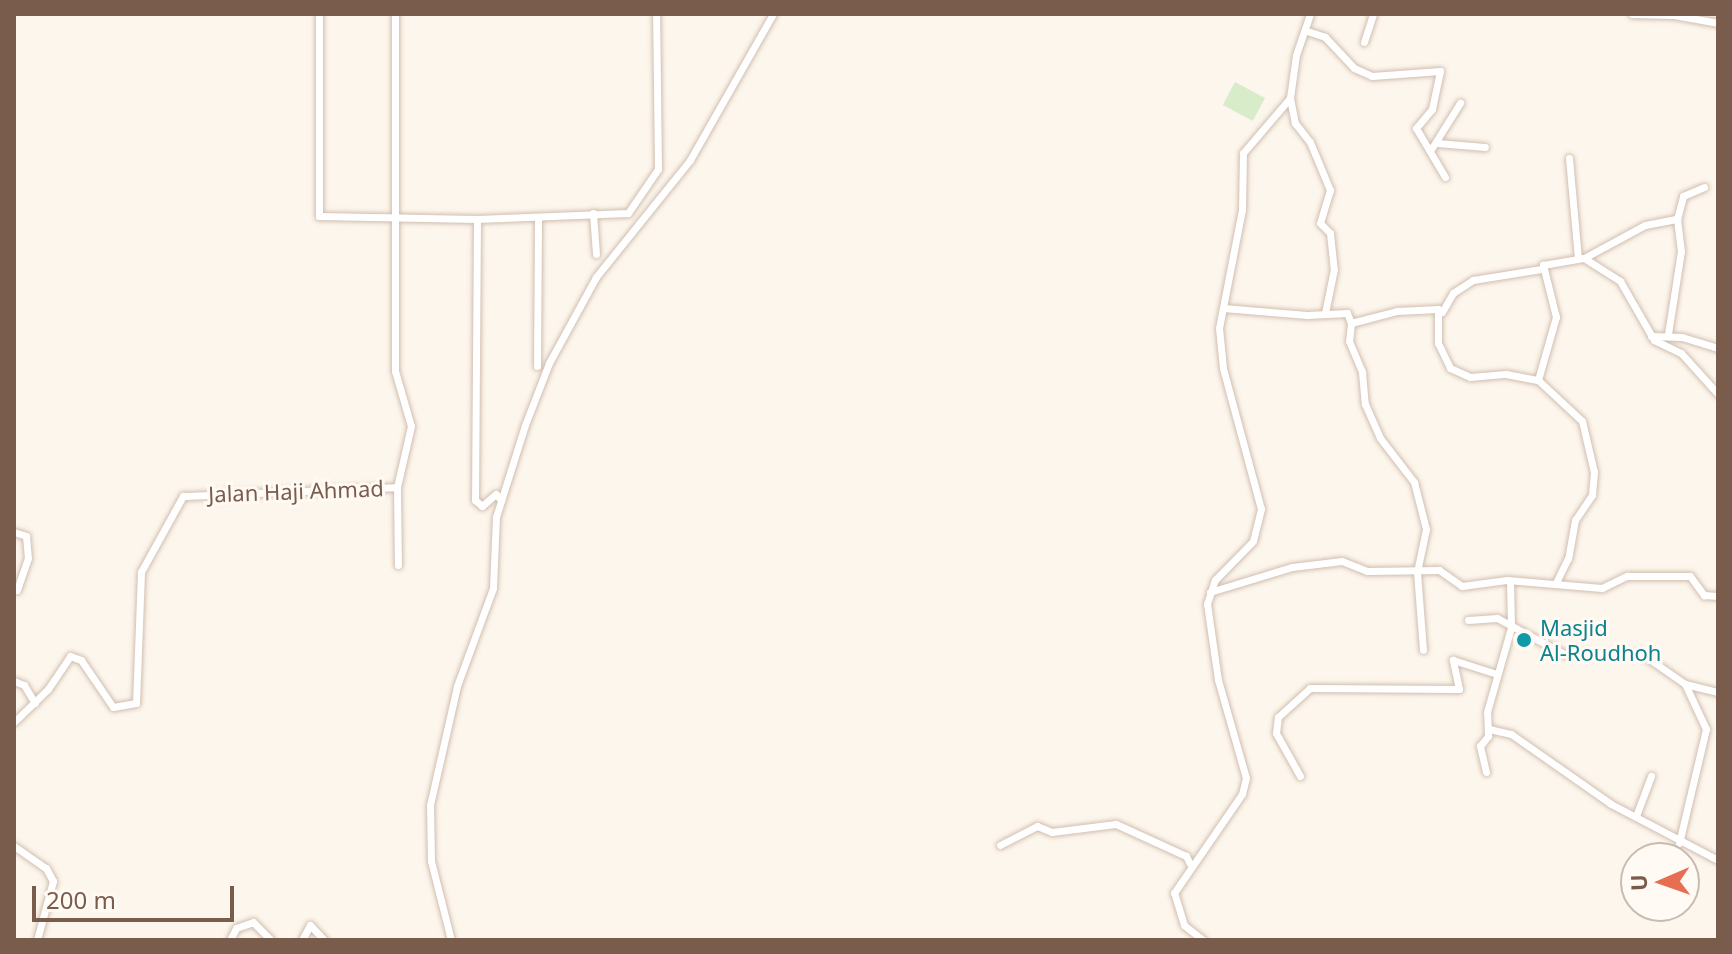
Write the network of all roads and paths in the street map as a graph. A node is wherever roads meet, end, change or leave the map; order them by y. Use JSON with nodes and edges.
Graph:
{"nodes":[{"id":1,"x":319,"y":14,"type":"edge"},
{"id":2,"x":395,"y":14,"type":"edge"},
{"id":3,"x":656,"y":14,"type":"edge"},
{"id":4,"x":773,"y":14,"type":"edge"},
{"id":5,"x":1310,"y":14,"type":"edge"},
{"id":6,"x":1373,"y":14,"type":"edge"},
{"id":7,"x":1632,"y":14,"type":"edge"},
{"id":8,"x":1718,"y":23,"type":"edge"},
{"id":9,"x":1307,"y":31,"type":"junction"},
{"id":10,"x":1364,"y":42,"type":"dead end"},
{"id":11,"x":1290,"y":98,"type":"junction"},
{"id":12,"x":1460,"y":103,"type":"dead end"},
{"id":13,"x":1437,"y":143,"type":"junction"},
{"id":14,"x":1485,"y":147,"type":"dead end"},
{"id":15,"x":1430,"y":151,"type":"junction"},
{"id":16,"x":1569,"y":158,"type":"dead end"},
{"id":17,"x":1445,"y":177,"type":"dead end"},
{"id":18,"x":1704,"y":187,"type":"dead end"},
{"id":19,"x":593,"y":213,"type":"junction"},
{"id":20,"x":620,"y":216,"type":"junction"},
{"id":21,"x":396,"y":218,"type":"junction"},
{"id":22,"x":477,"y":219,"type":"junction"},
{"id":23,"x":538,"y":219,"type":"junction"},
{"id":24,"x":1677,"y":219,"type":"junction"},
{"id":25,"x":629,"y":234,"type":"junction"},
{"id":26,"x":596,"y":254,"type":"dead end"},
{"id":27,"x":1581,"y":258,"type":"junction"},
{"id":28,"x":1541,"y":269,"type":"junction"},
{"id":29,"x":1223,"y":308,"type":"junction"},
{"id":30,"x":1442,"y":312,"type":"junction"},
{"id":31,"x":1325,"y":313,"type":"junction"},
{"id":32,"x":1351,"y":323,"type":"junction"},
{"id":33,"x":1668,"y":334,"type":"junction"},
{"id":34,"x":1651,"y":336,"type":"junction"},
{"id":35,"x":1718,"y":348,"type":"edge"},
{"id":36,"x":537,"y":366,"type":"dead end"},
{"id":37,"x":1538,"y":380,"type":"junction"},
{"id":38,"x":1718,"y":394,"type":"edge"},
{"id":39,"x":397,"y":487,"type":"junction"},
{"id":40,"x":501,"y":500,"type":"junction"},
{"id":41,"x":14,"y":532,"type":"edge"},
{"id":42,"x":398,"y":565,"type":"dead end"},
{"id":43,"x":1417,"y":572,"type":"junction"},
{"id":44,"x":1510,"y":581,"type":"junction"},
{"id":45,"x":1557,"y":581,"type":"junction"},
{"id":46,"x":15,"y":589,"type":"edge"},
{"id":47,"x":1210,"y":592,"type":"junction"},
{"id":48,"x":1718,"y":596,"type":"edge"},
{"id":49,"x":1468,"y":620,"type":"dead end"},
{"id":50,"x":1511,"y":623,"type":"junction"},
{"id":51,"x":1423,"y":650,"type":"dead end"},
{"id":52,"x":1497,"y":674,"type":"junction"},
{"id":53,"x":14,"y":681,"type":"edge"},
{"id":54,"x":1685,"y":684,"type":"junction"},
{"id":55,"x":1718,"y":692,"type":"edge"},
{"id":56,"x":35,"y":703,"type":"junction"},
{"id":57,"x":14,"y":722,"type":"edge"},
{"id":58,"x":1489,"y":729,"type":"junction"},
{"id":59,"x":1486,"y":772,"type":"dead end"},
{"id":60,"x":1300,"y":776,"type":"dead end"},
{"id":61,"x":1651,"y":776,"type":"dead end"},
{"id":62,"x":1636,"y":816,"type":"junction"},
{"id":63,"x":1677,"y":842,"type":"edge"},
{"id":64,"x":1679,"y":842,"type":"edge"},
{"id":65,"x":1000,"y":845,"type":"dead end"},
{"id":66,"x":14,"y":846,"type":"edge"},
{"id":67,"x":1190,"y":864,"type":"junction"},
{"id":68,"x":37,"y":940,"type":"edge"},
{"id":69,"x":230,"y":940,"type":"edge"},
{"id":70,"x":271,"y":940,"type":"edge"},
{"id":71,"x":302,"y":940,"type":"edge"},
{"id":72,"x":324,"y":940,"type":"edge"},
{"id":73,"x":451,"y":940,"type":"edge"},
{"id":74,"x":1203,"y":940,"type":"edge"}],
"edges":[{"from":1,"to":21,"type":"street"},
{"from":2,"to":21,"type":"street"},
{"from":3,"to":20,"type":"street"},
{"from":4,"to":25,"type":"street"},
{"from":5,"to":9,"type":"street"},
{"from":6,"to":10,"type":"street"},
{"from":7,"to":8,"type":"street"},
{"from":9,"to":11,"type":"street"},
{"from":9,"to":15,"type":"street"},
{"from":11,"to":29,"type":"street"},
{"from":11,"to":31,"type":"street"},
{"from":12,"to":13,"type":"street"},
{"from":13,"to":14,"type":"street"},
{"from":13,"to":15,"type":"street"},
{"from":15,"to":17,"type":"street"},
{"from":16,"to":27,"type":"street"},
{"from":18,"to":24,"type":"street"},
{"from":19,"to":20,"type":"street"},
{"from":19,"to":23,"type":"street"},
{"from":19,"to":26,"type":"street"},
{"from":20,"to":25,"type":"street"},
{"from":21,"to":22,"type":"street"},
{"from":21,"to":39,"type":"street"},
{"from":22,"to":23,"type":"street"},
{"from":22,"to":40,"type":"street"},
{"from":23,"to":36,"type":"street"},
{"from":24,"to":27,"type":"street"},
{"from":24,"to":33,"type":"street"},
{"from":25,"to":40,"type":"street"},
{"from":27,"to":28,"type":"street"},
{"from":27,"to":34,"type":"street"},
{"from":28,"to":30,"type":"street"},
{"from":28,"to":37,"type":"street"},
{"from":29,"to":31,"type":"street"},
{"from":29,"to":47,"type":"street"},
{"from":30,"to":32,"type":"street"},
{"from":30,"to":37,"type":"street"},
{"from":31,"to":32,"type":"street"},
{"from":32,"to":43,"type":"street"},
{"from":33,"to":34,"type":"street"},
{"from":33,"to":35,"type":"street"},
{"from":34,"to":38,"type":"street"},
{"from":37,"to":45,"type":"street"},
{"from":39,"to":42,"type":"street","name":"Jalan Haji Ahmad"},
{"from":39,"to":56,"type":"street","name":"Jalan Haji Ahmad"},
{"from":40,"to":73,"type":"street"},
{"from":41,"to":46,"type":"street"},
{"from":43,"to":44,"type":"street"},
{"from":43,"to":47,"type":"street"},
{"from":43,"to":51,"type":"street"},
{"from":44,"to":45,"type":"street"},
{"from":44,"to":50,"type":"street"},
{"from":45,"to":48,"type":"street"},
{"from":47,"to":67,"type":"street"},
{"from":49,"to":50,"type":"street"},
{"from":50,"to":52,"type":"street"},
{"from":50,"to":54,"type":"street"},
{"from":52,"to":58,"type":"street"},
{"from":52,"to":60,"type":"street"},
{"from":53,"to":56,"type":"street"},
{"from":54,"to":55,"type":"street"},
{"from":54,"to":64,"type":"street"},
{"from":56,"to":57,"type":"street","name":"Jalan Haji Ahmad"},
{"from":58,"to":59,"type":"street"},
{"from":58,"to":62,"type":"street"},
{"from":61,"to":62,"type":"street"},
{"from":62,"to":63,"type":"street"},
{"from":65,"to":67,"type":"street"},
{"from":66,"to":68,"type":"street"},
{"from":67,"to":74,"type":"street"},
{"from":69,"to":70,"type":"street"},
{"from":71,"to":72,"type":"street"}]}
